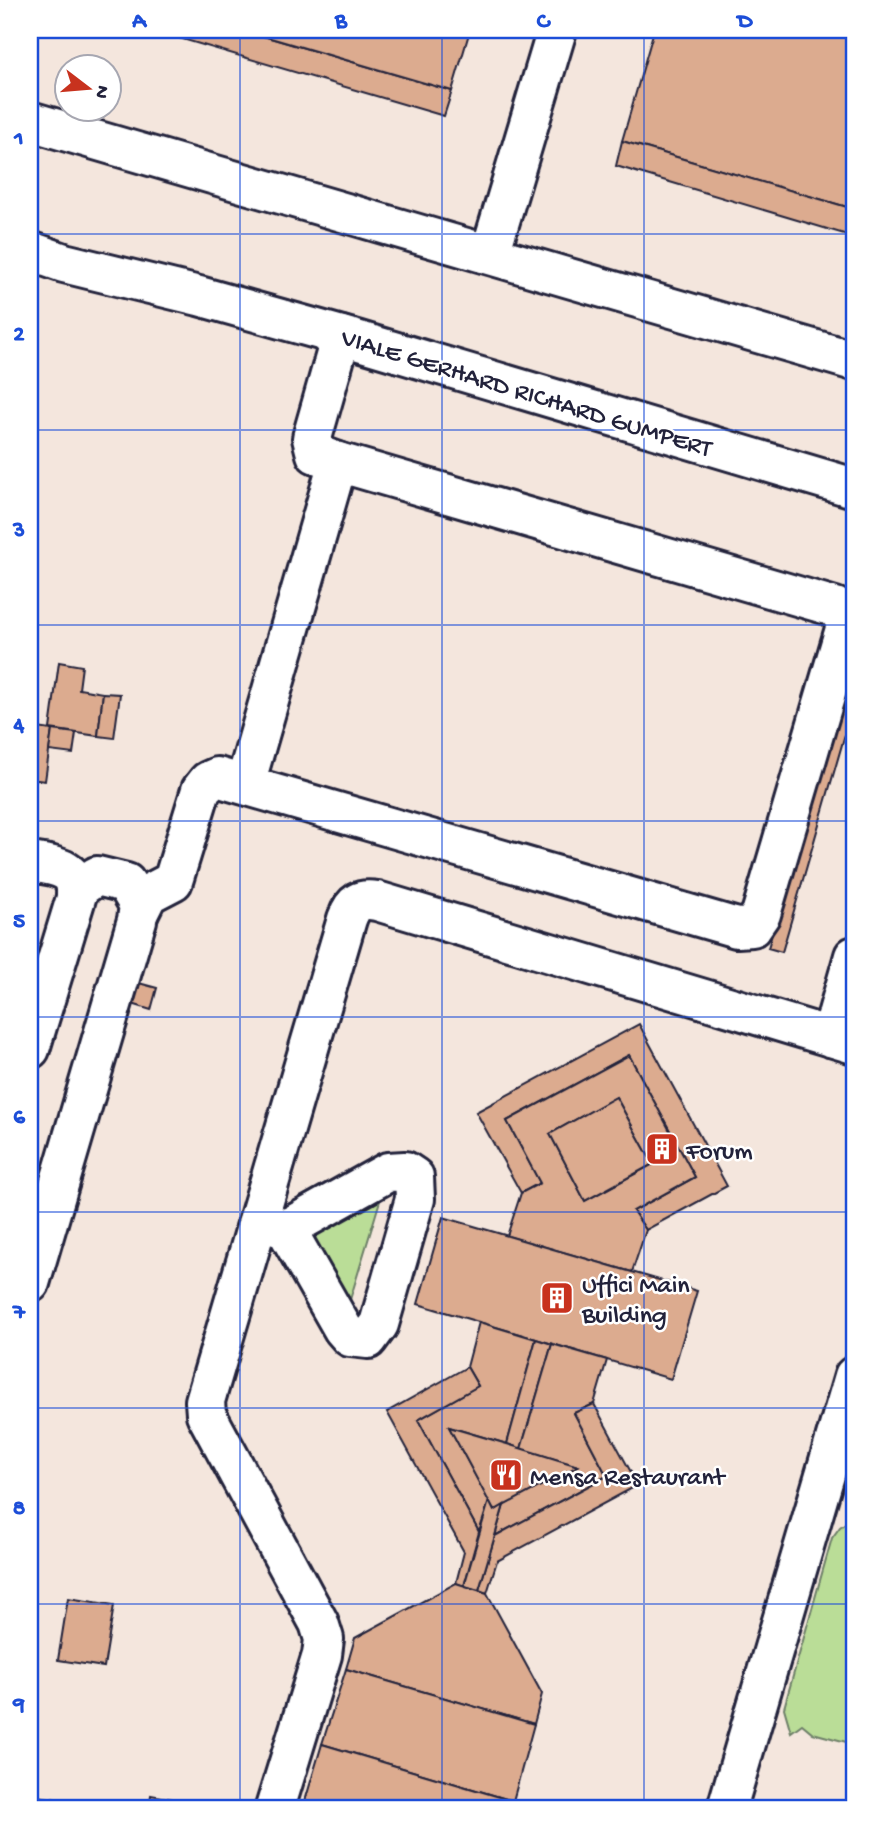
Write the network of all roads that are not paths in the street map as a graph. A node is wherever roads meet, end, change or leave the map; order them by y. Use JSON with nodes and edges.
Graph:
{"nodes":[{"id":1,"x":557,"y":30,"type":"edge"},
{"id":2,"x":30,"y":121,"type":"edge"},
{"id":3,"x":30,"y":222,"type":"edge"},
{"id":4,"x":30,"y":251,"type":"edge"},
{"id":5,"x":489,"y":254,"type":"junction"},
{"id":6,"x":199,"y":296,"type":"junction"},
{"id":7,"x":341,"y":336,"type":"junction"},
{"id":8,"x":854,"y":361,"type":"edge"},
{"id":9,"x":338,"y":462,"type":"junction"},
{"id":10,"x":854,"y":488,"type":"edge"},
{"id":11,"x":847,"y":653,"type":"edge"},
{"id":12,"x":245,"y":784,"type":"junction"},
{"id":13,"x":30,"y":862,"type":"edge"},
{"id":14,"x":76,"y":895,"type":"junction"},
{"id":15,"x":139,"y":912,"type":"junction"},
{"id":16,"x":854,"y":957,"type":"edge"},
{"id":17,"x":842,"y":1040,"type":"edge"},
{"id":18,"x":30,"y":1049,"type":"edge"},
{"id":19,"x":30,"y":1283,"type":"edge"},
{"id":20,"x":854,"y":1376,"type":"edge"},
{"id":21,"x":839,"y":1482,"type":"edge"},
{"id":22,"x":275,"y":1808,"type":"edge"},
{"id":23,"x":727,"y":1808,"type":"edge"}],
"edges":[{"from":1,"to":5,"type":"street"},
{"from":2,"to":5,"type":"street"},
{"from":3,"to":6,"type":"street","name":"VIALE GERHARD RICHARD GUMPERT"},
{"from":4,"to":6,"type":"street","name":"VIALE GERHARD RICHARD GUMPERT"},
{"from":5,"to":8,"type":"street"},
{"from":6,"to":7,"type":"street","name":"VIALE GERHARD RICHARD GUMPERT"},
{"from":7,"to":9,"type":"street"},
{"from":7,"to":10,"type":"street","name":"VIALE GERHARD RICHARD GUMPERT"},
{"from":9,"to":11,"type":"street"},
{"from":9,"to":12,"type":"street"},
{"from":11,"to":12,"type":"street"},
{"from":12,"to":15,"type":"street"},
{"from":13,"to":14,"type":"street"},
{"from":14,"to":15,"type":"street"},
{"from":14,"to":18,"type":"street"},
{"from":15,"to":19,"type":"street"},
{"from":16,"to":17,"type":"street"},
{"from":17,"to":22,"type":"street"},
{"from":20,"to":21,"type":"street"},
{"from":21,"to":23,"type":"street"}]}
